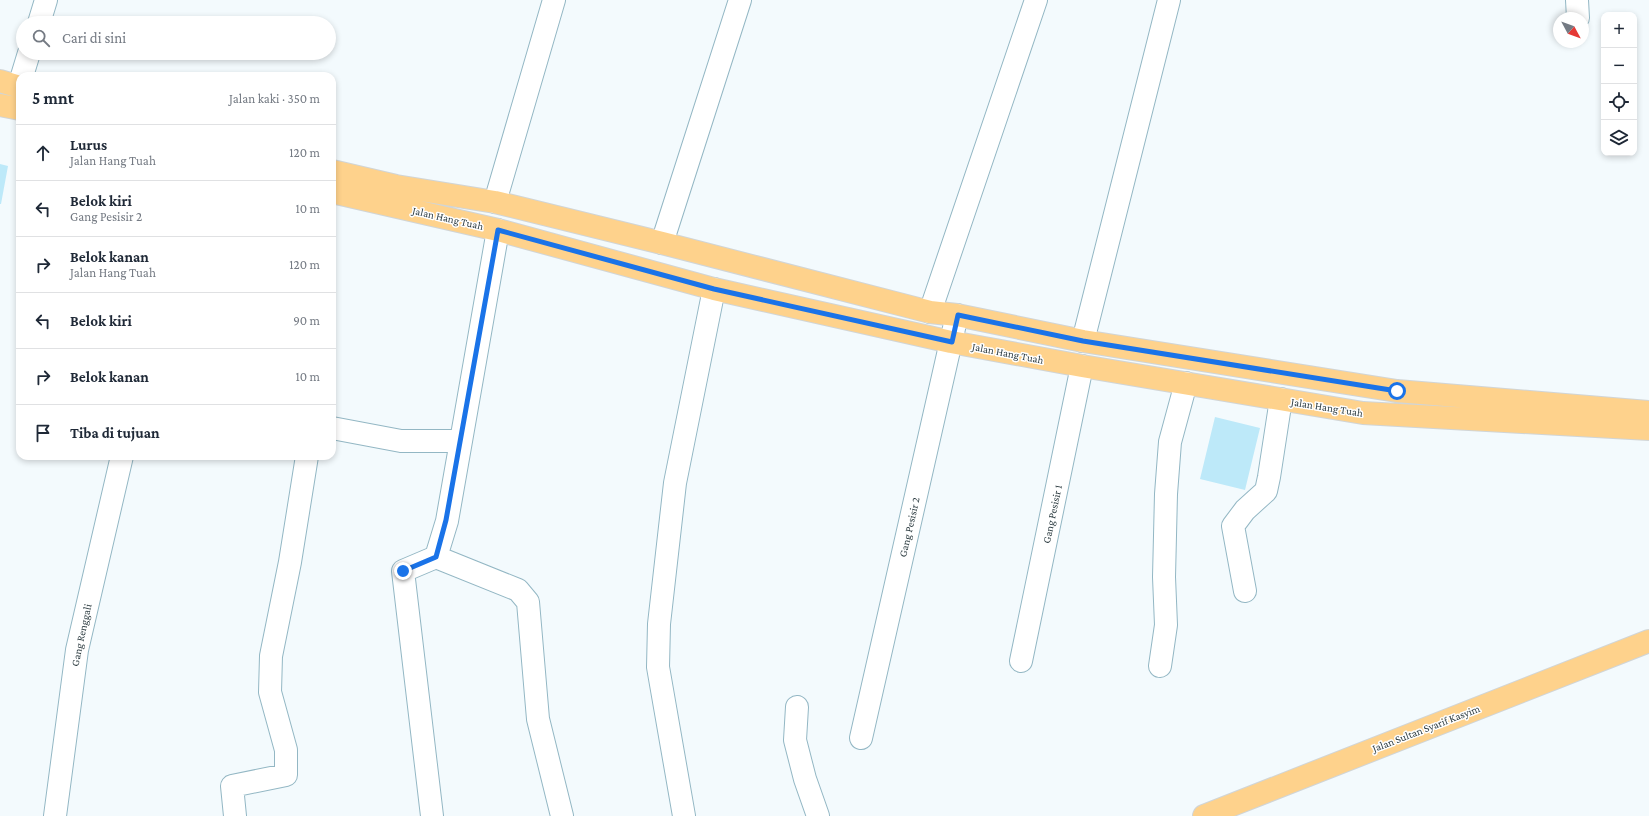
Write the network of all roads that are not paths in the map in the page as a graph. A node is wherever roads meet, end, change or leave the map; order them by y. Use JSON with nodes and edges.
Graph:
{"nodes":[{"id":1,"x":46,"y":0,"type":"edge"},
{"id":2,"x":554,"y":0,"type":"edge"},
{"id":3,"x":740,"y":0,"type":"edge"},
{"id":4,"x":1036,"y":0,"type":"edge"},
{"id":5,"x":1169,"y":0,"type":"edge"},
{"id":6,"x":1577,"y":0,"type":"edge"},
{"id":7,"x":1578,"y":12,"type":"edge"},
{"id":8,"x":41,"y":16,"type":"edge"},
{"id":9,"x":26,"y":60,"type":"edge"},
{"id":10,"x":20,"y":72,"type":"edge"},
{"id":11,"x":0,"y":105,"type":"edge"},
{"id":12,"x":16,"y":108,"type":"edge"},
{"id":13,"x":336,"y":172,"type":"edge"},
{"id":14,"x":336,"y":193,"type":"edge"},
{"id":15,"x":495,"y":202,"type":"junction"},
{"id":16,"x":498,"y":230,"type":"junction"},
{"id":17,"x":662,"y":243,"type":"junction"},
{"id":18,"x":714,"y":289,"type":"junction"},
{"id":19,"x":930,"y":312,"type":"junction"},
{"id":20,"x":958,"y":315,"type":"junction"},
{"id":21,"x":1083,"y":341,"type":"junction"},
{"id":22,"x":952,"y":342,"type":"junction"},
{"id":23,"x":1082,"y":366,"type":"junction"},
{"id":24,"x":1186,"y":383,"type":"junction"},
{"id":25,"x":1281,"y":399,"type":"junction"},
{"id":26,"x":1649,"y":412,"type":"edge"},
{"id":27,"x":336,"y":429,"type":"edge"},
{"id":28,"x":1649,"y":429,"type":"edge"},
{"id":29,"x":460,"y":442,"type":"junction"},
{"id":30,"x":121,"y":460,"type":"edge"},
{"id":31,"x":306,"y":460,"type":"edge"},
{"id":32,"x":436,"y":557,"type":"junction"},
{"id":33,"x":1245,"y":591,"type":"dead end"},
{"id":34,"x":1649,"y":641,"type":"edge"},
{"id":35,"x":1021,"y":662,"type":"dead end"},
{"id":36,"x":1160,"y":666,"type":"dead end"},
{"id":37,"x":797,"y":707,"type":"dead end"},
{"id":38,"x":861,"y":738,"type":"dead end"},
{"id":39,"x":55,"y":816,"type":"edge"},
{"id":40,"x":235,"y":816,"type":"edge"},
{"id":41,"x":432,"y":816,"type":"edge"},
{"id":42,"x":562,"y":816,"type":"edge"},
{"id":43,"x":684,"y":816,"type":"edge"},
{"id":44,"x":818,"y":816,"type":"edge"},
{"id":45,"x":1204,"y":816,"type":"edge"}],
"edges":[{"from":1,"to":8,"type":"street"},
{"from":2,"to":15,"type":"street"},
{"from":3,"to":17,"type":"street"},
{"from":4,"to":19,"type":"street"},
{"from":5,"to":21,"type":"street"},
{"from":6,"to":7,"type":"street"},
{"from":9,"to":10,"type":"street"},
{"from":11,"to":12,"type":"main road"},
{"from":13,"to":15,"type":"main road","name":"Jalan Hang Tuah"},
{"from":14,"to":16,"type":"main road","name":"Jalan Hang Tuah"},
{"from":15,"to":17,"type":"main road","name":"Jalan Hang Tuah"},
{"from":16,"to":18,"type":"main road","name":"Jalan Hang Tuah"},
{"from":16,"to":29,"type":"street"},
{"from":17,"to":19,"type":"main road","name":"Jalan Hang Tuah"},
{"from":18,"to":22,"type":"main road","name":"Jalan Hang Tuah"},
{"from":18,"to":43,"type":"street"},
{"from":19,"to":20,"type":"main road","name":"Jalan Hang Tuah"},
{"from":20,"to":21,"type":"main road","name":"Jalan Hang Tuah"},
{"from":20,"to":22,"type":"street","name":"Gang Pesisir 2"},
{"from":21,"to":26,"type":"main road","name":"Jalan Hang Tuah"},
{"from":22,"to":23,"type":"main road","name":"Jalan Hang Tuah"},
{"from":22,"to":38,"type":"street","name":"Gang Pesisir 2"},
{"from":23,"to":24,"type":"main road","name":"Jalan Hang Tuah"},
{"from":23,"to":35,"type":"street","name":"Gang Pesisir 1"},
{"from":24,"to":25,"type":"main road","name":"Jalan Hang Tuah"},
{"from":24,"to":36,"type":"street"},
{"from":25,"to":28,"type":"main road","name":"Jalan Hang Tuah"},
{"from":25,"to":33,"type":"street"},
{"from":27,"to":29,"type":"street"},
{"from":29,"to":32,"type":"street"},
{"from":30,"to":39,"type":"street","name":"Gang Renggali"},
{"from":31,"to":40,"type":"street"},
{"from":32,"to":41,"type":"street"},
{"from":32,"to":42,"type":"street"},
{"from":34,"to":45,"type":"main road","name":"Jalan Sultan Syarif Kasyim"},
{"from":37,"to":44,"type":"street"}]}
